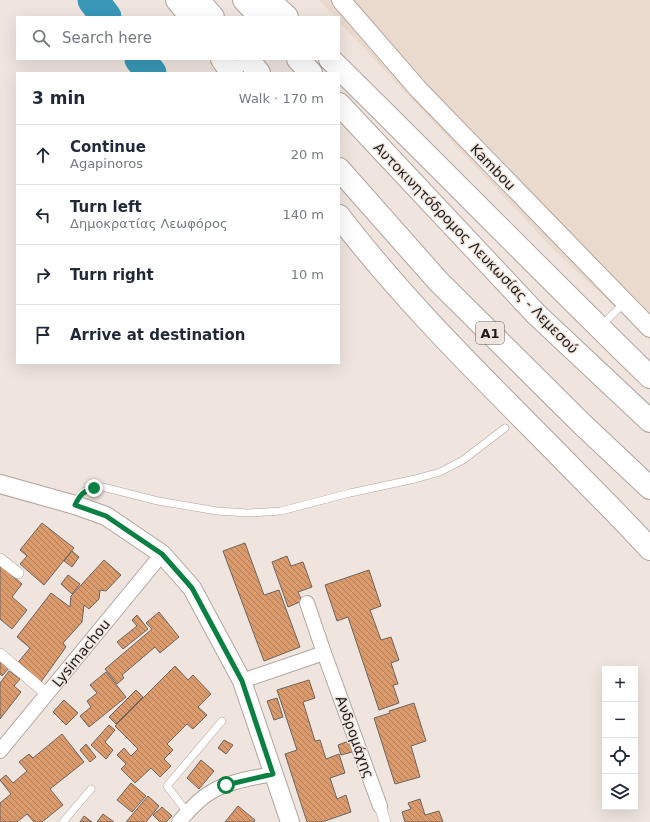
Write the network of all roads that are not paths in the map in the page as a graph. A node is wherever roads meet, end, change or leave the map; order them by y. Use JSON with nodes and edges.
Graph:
{"nodes":[{"id":1,"x":177,"y":0,"type":"edge"},
{"id":2,"x":198,"y":0,"type":"edge"},
{"id":3,"x":244,"y":0,"type":"edge"},
{"id":4,"x":269,"y":0,"type":"edge"},
{"id":5,"x":342,"y":0,"type":"edge"},
{"id":6,"x":190,"y":16,"type":"edge"},
{"id":7,"x":212,"y":16,"type":"edge"},
{"id":8,"x":259,"y":16,"type":"edge"},
{"id":9,"x":286,"y":16,"type":"edge"},
{"id":10,"x":223,"y":60,"type":"edge"},
{"id":11,"x":249,"y":60,"type":"edge"},
{"id":12,"x":299,"y":60,"type":"edge"},
{"id":13,"x":331,"y":60,"type":"edge"},
{"id":14,"x":231,"y":72,"type":"edge"},
{"id":15,"x":259,"y":72,"type":"edge"},
{"id":16,"x":309,"y":72,"type":"edge"},
{"id":17,"x":340,"y":105,"type":"edge"},
{"id":18,"x":340,"y":170,"type":"edge"},
{"id":19,"x":340,"y":217,"type":"edge"},
{"id":20,"x":625,"y":302,"type":"junction"},
{"id":21,"x":604,"y":322,"type":"dead end"},
{"id":22,"x":650,"y":328,"type":"edge"},
{"id":23,"x":650,"y":377,"type":"edge"},
{"id":24,"x":650,"y":421,"type":"edge"},
{"id":25,"x":505,"y":428,"type":"dead end"},
{"id":26,"x":0,"y":484,"type":"edge"},
{"id":27,"x":650,"y":488,"type":"edge"},
{"id":28,"x":75,"y":505,"type":"junction"},
{"id":29,"x":650,"y":549,"type":"edge"},
{"id":30,"x":162,"y":554,"type":"junction"},
{"id":31,"x":0,"y":559,"type":"edge"},
{"id":32,"x":18,"y":573,"type":"dead end"},
{"id":33,"x":307,"y":603,"type":"dead end"},
{"id":34,"x":324,"y":653,"type":"junction"},
{"id":35,"x":0,"y":654,"type":"edge"},
{"id":36,"x":242,"y":681,"type":"junction"},
{"id":37,"x":47,"y":694,"type":"junction"},
{"id":38,"x":222,"y":721,"type":"dead end"},
{"id":39,"x":0,"y":751,"type":"edge"},
{"id":40,"x":273,"y":774,"type":"junction"},
{"id":41,"x":91,"y":789,"type":"dead end"},
{"id":42,"x":380,"y":806,"type":"joint"},
{"id":43,"x":183,"y":817,"type":"edge"},
{"id":44,"x":64,"y":822,"type":"edge"},
{"id":45,"x":290,"y":822,"type":"edge"},
{"id":46,"x":385,"y":822,"type":"edge"}],
"edges":[{"from":1,"to":6,"type":"highway"},
{"from":2,"to":7,"type":"highway"},
{"from":3,"to":8,"type":"highway"},
{"from":4,"to":9,"type":"highway"},
{"from":5,"to":20,"type":"street","name":"Kambou"},
{"from":10,"to":14,"type":"highway"},
{"from":11,"to":15,"type":"highway"},
{"from":12,"to":16,"type":"highway"},
{"from":13,"to":23,"type":"highway"},
{"from":17,"to":24,"type":"highway","name":"Αυτοκινητόδρομος Λευκωσίας - Λεμεσού"},
{"from":18,"to":27,"type":"highway","number":"A1"},
{"from":19,"to":29,"type":"highway"},
{"from":20,"to":21,"type":"lane"},
{"from":20,"to":22,"type":"street","name":"Kambou"},
{"from":25,"to":28,"type":"lane"},
{"from":26,"to":28,"type":"street"},
{"from":28,"to":30,"type":"street"},
{"from":30,"to":36,"type":"street"},
{"from":30,"to":37,"type":"street","name":"Lysimachou"},
{"from":31,"to":32,"type":"street"},
{"from":33,"to":34,"type":"street","name":"Ανδρομάχης"},
{"from":34,"to":36,"type":"street"},
{"from":34,"to":42,"type":"street","name":"Ανδρομάχης"},
{"from":35,"to":37,"type":"street"},
{"from":36,"to":40,"type":"street"},
{"from":37,"to":39,"type":"street","name":"Lysimachou"},
{"from":38,"to":43,"type":"lane"},
{"from":40,"to":43,"type":"street"},
{"from":40,"to":45,"type":"street"},
{"from":41,"to":44,"type":"lane"},
{"from":42,"to":46,"type":"street","name":"Ανδρομάχης"}]}
